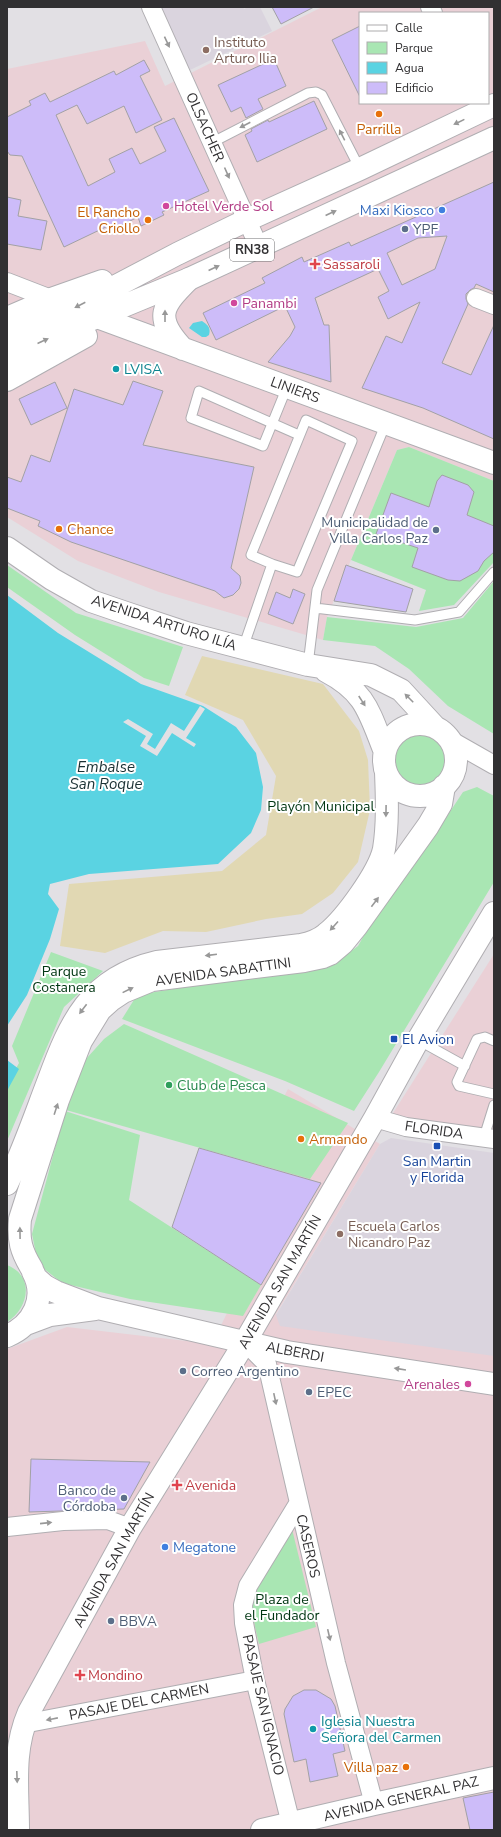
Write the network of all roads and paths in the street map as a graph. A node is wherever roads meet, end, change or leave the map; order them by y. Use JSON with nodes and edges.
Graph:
{"nodes":[{"id":1,"x":151,"y":7,"type":"edge"},
{"id":2,"x":482,"y":107,"type":"edge"},
{"id":3,"x":494,"y":138,"type":"edge"},
{"id":4,"x":213,"y":142,"type":"junction"},
{"id":5,"x":360,"y":169,"type":"junction"},
{"id":6,"x":372,"y":194,"type":"junction"},
{"id":7,"x":247,"y":220,"type":"junction"},
{"id":8,"x":259,"y":247,"type":"junction"},
{"id":9,"x":177,"y":254,"type":"junction"},
{"id":10,"x":189,"y":279,"type":"junction"},
{"id":11,"x":7,"y":282,"type":"edge"},
{"id":12,"x":476,"y":298,"type":"dead end"},
{"id":13,"x":50,"y":299,"type":"junction"},
{"id":14,"x":494,"y":305,"type":"edge"},
{"id":15,"x":7,"y":318,"type":"edge"},
{"id":16,"x":104,"y":320,"type":"junction"},
{"id":17,"x":7,"y":338,"type":"edge"},
{"id":18,"x":183,"y":349,"type":"junction"},
{"id":19,"x":7,"y":357,"type":"edge"},
{"id":20,"x":7,"y":380,"type":"edge"},
{"id":21,"x":287,"y":387,"type":"junction"},
{"id":22,"x":386,"y":422,"type":"junction"},
{"id":23,"x":272,"y":424,"type":"junction"},
{"id":24,"x":299,"y":435,"type":"junction"},
{"id":25,"x":494,"y":462,"type":"edge"},
{"id":26,"x":7,"y":548,"type":"edge"},
{"id":27,"x":272,"y":564,"type":"junction"},
{"id":28,"x":494,"y":572,"type":"edge"},
{"id":29,"x":315,"y":608,"type":"junction"},
{"id":30,"x":243,"y":648,"type":"junction"},
{"id":31,"x":315,"y":667,"type":"junction"},
{"id":32,"x":443,"y":733,"type":"junction"},
{"id":33,"x":385,"y":762,"type":"junction"},
{"id":34,"x":494,"y":765,"type":"edge"},
{"id":35,"x":444,"y":786,"type":"junction"},
{"id":36,"x":494,"y":913,"type":"edge"},
{"id":37,"x":418,"y":1040,"type":"junction"},
{"id":38,"x":494,"y":1041,"type":"edge"},
{"id":39,"x":465,"y":1066,"type":"junction"},
{"id":40,"x":494,"y":1094,"type":"edge"},
{"id":41,"x":494,"y":1105,"type":"edge"},
{"id":42,"x":375,"y":1118,"type":"junction"},
{"id":43,"x":489,"y":1138,"type":"edge"},
{"id":44,"x":7,"y":1184,"type":"edge"},
{"id":45,"x":7,"y":1250,"type":"edge"},
{"id":46,"x":34,"y":1274,"type":"junction"},
{"id":47,"x":98,"y":1308,"type":"junction"},
{"id":48,"x":26,"y":1324,"type":"junction"},
{"id":49,"x":7,"y":1336,"type":"edge"},
{"id":50,"x":245,"y":1342,"type":"junction"},
{"id":51,"x":494,"y":1384,"type":"edge"},
{"id":52,"x":298,"y":1504,"type":"junction"},
{"id":53,"x":7,"y":1527,"type":"edge"},
{"id":54,"x":130,"y":1528,"type":"junction"},
{"id":55,"x":255,"y":1680,"type":"junction"},
{"id":56,"x":23,"y":1724,"type":"junction"},
{"id":57,"x":12,"y":1754,"type":"edge"},
{"id":58,"x":494,"y":1778,"type":"edge"},
{"id":59,"x":374,"y":1804,"type":"junction"},
{"id":60,"x":291,"y":1824,"type":"junction"},
{"id":61,"x":18,"y":1830,"type":"edge"},
{"id":62,"x":262,"y":1830,"type":"edge"}],
"edges":[{"from":1,"to":4,"type":"street","name":"OLSACHER","one_way":true},
{"from":2,"to":5,"type":"main road","number":"RN38","one_way":true},
{"from":2,"to":6,"type":"main road"},
{"from":3,"to":6,"type":"main road","number":"RN38"},
{"from":5,"to":4,"type":"lane","one_way":true},
{"from":4,"to":7,"type":"street","name":"OLSACHER","one_way":true},
{"from":5,"to":7,"type":"main road","number":"RN38"},
{"from":8,"to":6,"type":"main road","number":"RN38","one_way":true},
{"from":7,"to":8,"type":"street","name":"OLSACHER"},
{"from":7,"to":9,"type":"main road","number":"RN38"},
{"from":10,"to":8,"type":"main road","number":"RN38","one_way":true},
{"from":9,"to":13,"type":"main road"},
{"from":9,"to":17,"type":"main road","number":"RN38","one_way":true},
{"from":10,"to":16,"type":"main road","number":"RN38"},
{"from":18,"to":10,"type":"main road","one_way":true},
{"from":11,"to":13,"type":"street"},
{"from":12,"to":14,"type":"street"},
{"from":13,"to":15,"type":"main road"},
{"from":16,"to":18,"type":"main road","name":"LINIERS"},
{"from":19,"to":16,"type":"main road","number":"RN38","one_way":true},
{"from":16,"to":20,"type":"main road"},
{"from":18,"to":21,"type":"main road","name":"LINIERS"},
{"from":21,"to":22,"type":"main road","name":"LINIERS"},
{"from":21,"to":23,"type":"lane"},
{"from":22,"to":25,"type":"main road","name":"LINIERS"},
{"from":22,"to":29,"type":"lane"},
{"from":23,"to":23,"type":"lane"},
{"from":23,"to":24,"type":"lane"},
{"from":24,"to":27,"type":"lane"},
{"from":24,"to":27,"type":"lane"},
{"from":26,"to":30,"type":"main road","name":"AVENIDA ARTURO ILÍA"},
{"from":27,"to":30,"type":"lane"},
{"from":28,"to":29,"type":"lane"},
{"from":29,"to":31,"type":"lane"},
{"from":30,"to":31,"type":"main road","name":"AVENIDA ARTURO ILÍA"},
{"from":32,"to":31,"type":"main road","one_way":true},
{"from":31,"to":33,"type":"main road","name":"AVENIDA SABATTINI","one_way":true},
{"from":32,"to":33,"type":"main road"},
{"from":32,"to":34,"type":"street"},
{"from":32,"to":35,"type":"main road"},
{"from":33,"to":35,"type":"main road"},
{"from":33,"to":44,"type":"main road","name":"AVENIDA SABATTINI","one_way":true},
{"from":46,"to":35,"type":"main road","name":"AVENIDA SABATTINI","one_way":true},
{"from":36,"to":37,"type":"main road","name":"AVENIDA SAN MARTÍN"},
{"from":37,"to":39,"type":"lane"},
{"from":37,"to":42,"type":"main road","name":"AVENIDA SAN MARTÍN"},
{"from":38,"to":39,"type":"lane"},
{"from":39,"to":40,"type":"lane"},
{"from":41,"to":43,"type":"lane"},
{"from":42,"to":43,"type":"street","name":"FLORIDA"},
{"from":42,"to":50,"type":"main road","name":"AVENIDA SAN MARTÍN"},
{"from":45,"to":46,"type":"main road","name":"ALBERDI"},
{"from":46,"to":47,"type":"main road","name":"ALBERDI"},
{"from":46,"to":48,"type":"main road"},
{"from":47,"to":48,"type":"main road","name":"ALBERDI"},
{"from":47,"to":50,"type":"main road","name":"ALBERDI"},
{"from":48,"to":49,"type":"main road","name":"ALBERDI"},
{"from":51,"to":50,"type":"main road","name":"ALBERDI","one_way":true},
{"from":50,"to":52,"type":"street","name":"CASEROS","one_way":true},
{"from":50,"to":54,"type":"main road","name":"AVENIDA SAN MARTÍN"},
{"from":52,"to":55,"type":"street","name":"PASAJE SAN IGNACIO"},
{"from":52,"to":59,"type":"street","name":"CASEROS","one_way":true},
{"from":53,"to":54,"type":"street","one_way":true},
{"from":54,"to":56,"type":"main road","name":"AVENIDA SAN MARTÍN"},
{"from":55,"to":56,"type":"street","name":"PASAJE DEL CARMEN","one_way":true},
{"from":55,"to":60,"type":"street","name":"PASAJE SAN IGNACIO"},
{"from":56,"to":57,"type":"main road","name":"AVENIDA SAN MARTÍN"},
{"from":57,"to":61,"type":"main road","name":"AVENIDA SAN MARTÍN","one_way":true},
{"from":58,"to":59,"type":"main road","name":"AVENIDA GENERAL PAZ"},
{"from":59,"to":60,"type":"main road","name":"AVENIDA GENERAL PAZ"},
{"from":60,"to":62,"type":"main road","name":"AVENIDA GENERAL PAZ"}]}
